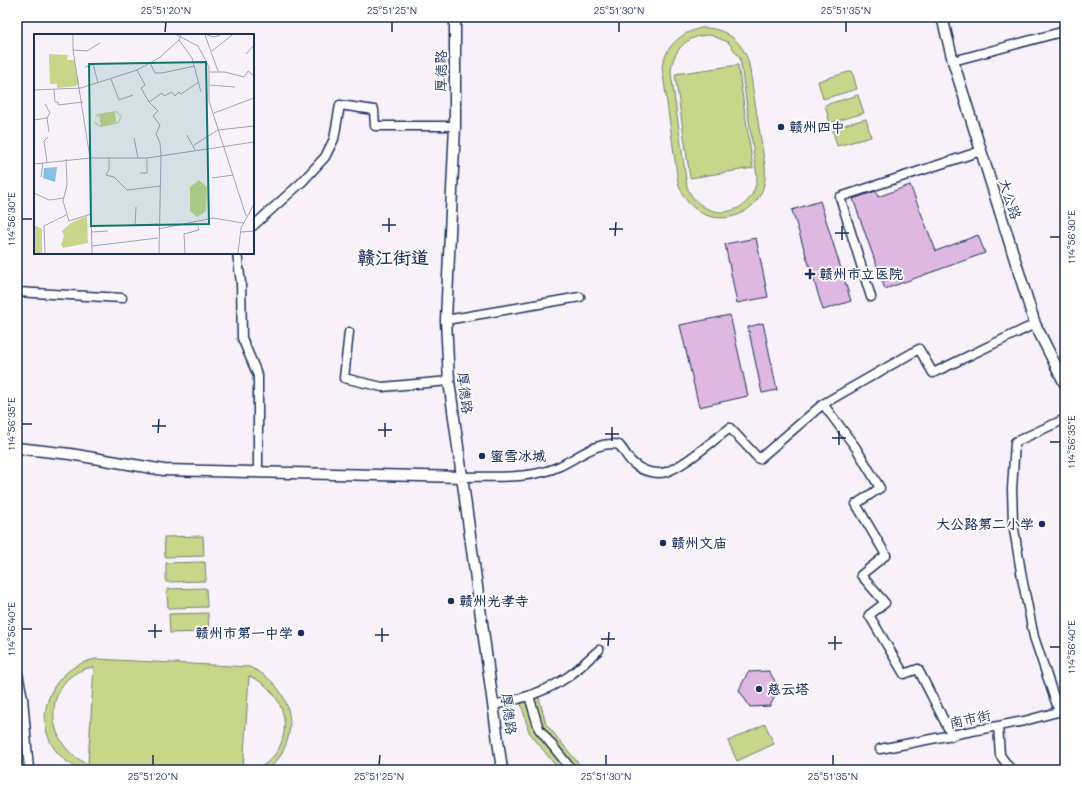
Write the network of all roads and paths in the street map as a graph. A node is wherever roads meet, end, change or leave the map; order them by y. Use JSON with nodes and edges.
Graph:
{"nodes":[{"id":1,"x":455,"y":17,"type":"edge"},
{"id":2,"x":942,"y":17,"type":"edge"},
{"id":3,"x":1065,"y":31,"type":"edge"},
{"id":4,"x":953,"y":61,"type":"junction"},
{"id":5,"x":454,"y":126,"type":"junction"},
{"id":6,"x":981,"y":151,"type":"junction"},
{"id":7,"x":254,"y":225,"type":"edge"},
{"id":8,"x":237,"y":254,"type":"edge"},
{"id":9,"x":17,"y":292,"type":"edge"},
{"id":10,"x":580,"y":297,"type":"dead end"},
{"id":11,"x":871,"y":297,"type":"dead end"},
{"id":12,"x":122,"y":298,"type":"dead end"},
{"id":13,"x":446,"y":320,"type":"junction"},
{"id":14,"x":1035,"y":324,"type":"junction"},
{"id":15,"x":349,"y":332,"type":"dead end"},
{"id":16,"x":449,"y":381,"type":"junction"},
{"id":17,"x":1065,"y":384,"type":"edge"},
{"id":18,"x":823,"y":404,"type":"junction"},
{"id":19,"x":1065,"y":419,"type":"edge"},
{"id":20,"x":17,"y":448,"type":"edge"},
{"id":21,"x":258,"y":471,"type":"junction"},
{"id":22,"x":463,"y":477,"type":"junction"},
{"id":23,"x":599,"y":650,"type":"dead end"},
{"id":24,"x":17,"y":669,"type":"edge"},
{"id":25,"x":529,"y":696,"type":"junction"},
{"id":26,"x":494,"y":705,"type":"junction"},
{"id":27,"x":1062,"y":711,"type":"edge"},
{"id":28,"x":998,"y":726,"type":"junction"},
{"id":29,"x":952,"y":736,"type":"junction"},
{"id":30,"x":880,"y":749,"type":"dead end"},
{"id":31,"x":30,"y":770,"type":"edge"},
{"id":32,"x":502,"y":770,"type":"edge"},
{"id":33,"x":572,"y":770,"type":"edge"},
{"id":34,"x":1011,"y":770,"type":"edge"}],
"edges":[{"from":1,"to":5,"type":"street","name":"厚德路"},
{"from":2,"to":4,"type":"street","name":"大公路"},
{"from":3,"to":4,"type":"street"},
{"from":4,"to":6,"type":"street","name":"大公路"},
{"from":5,"to":7,"type":"street"},
{"from":5,"to":13,"type":"street","name":"厚德路"},
{"from":6,"to":11,"type":"street"},
{"from":6,"to":14,"type":"street","name":"大公路"},
{"from":8,"to":21,"type":"street"},
{"from":9,"to":12,"type":"street"},
{"from":10,"to":13,"type":"street"},
{"from":13,"to":16,"type":"street","name":"厚德路"},
{"from":14,"to":17,"type":"street","name":"大公路"},
{"from":14,"to":18,"type":"street"},
{"from":15,"to":16,"type":"street"},
{"from":16,"to":22,"type":"street","name":"厚德路"},
{"from":18,"to":22,"type":"street"},
{"from":18,"to":29,"type":"street"},
{"from":19,"to":27,"type":"street"},
{"from":20,"to":21,"type":"street"},
{"from":21,"to":22,"type":"street"},
{"from":22,"to":26,"type":"street","name":"厚德路"},
{"from":23,"to":25,"type":"street"},
{"from":24,"to":31,"type":"street"},
{"from":25,"to":26,"type":"street"},
{"from":25,"to":33,"type":"street"},
{"from":26,"to":32,"type":"street","name":"厚德路"},
{"from":27,"to":28,"type":"street","name":"南市街"},
{"from":28,"to":29,"type":"street","name":"南市街"},
{"from":28,"to":34,"type":"street"},
{"from":29,"to":30,"type":"street","name":"南市街"}]}
